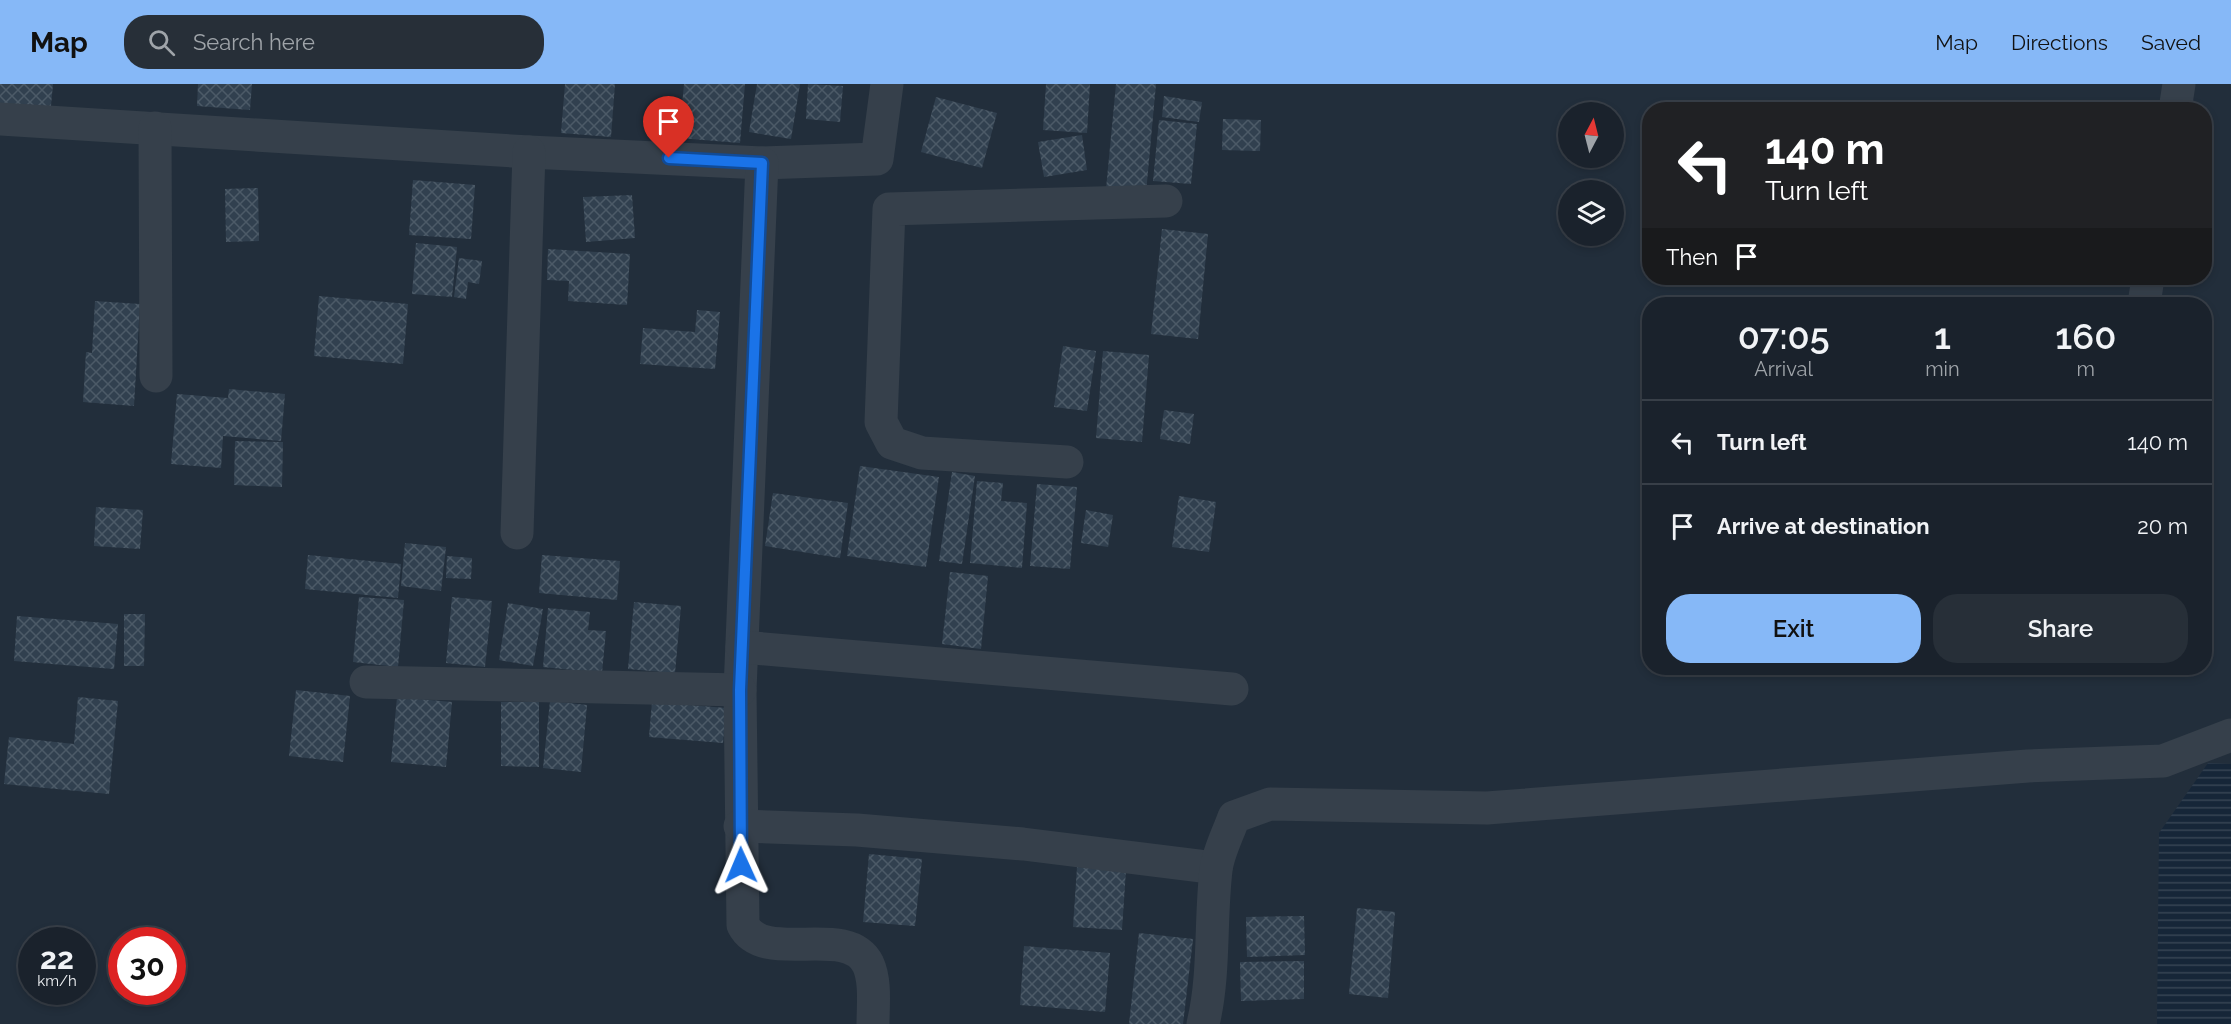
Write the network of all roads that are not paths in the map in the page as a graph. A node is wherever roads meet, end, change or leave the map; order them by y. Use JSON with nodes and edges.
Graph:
{"nodes":[{"id":1,"x":887,"y":84,"type":"edge"},
{"id":2,"x":2179,"y":84,"type":"edge"},
{"id":3,"x":2176,"y":102,"type":"edge"},
{"id":4,"x":0,"y":119,"type":"edge"},
{"id":5,"x":155,"y":128,"type":"junction"},
{"id":6,"x":528,"y":152,"type":"junction"},
{"id":7,"x":877,"y":159,"type":"junction"},
{"id":8,"x":762,"y":163,"type":"junction"},
{"id":9,"x":1166,"y":201,"type":"dead end"},
{"id":10,"x":889,"y":209,"type":"junction"},
{"id":11,"x":156,"y":376,"type":"dead end"},
{"id":12,"x":1067,"y":462,"type":"dead end"},
{"id":13,"x":517,"y":533,"type":"dead end"},
{"id":14,"x":742,"y":647,"type":"junction"},
{"id":15,"x":366,"y":682,"type":"dead end"},
{"id":16,"x":1232,"y":689,"type":"dead end"},
{"id":17,"x":740,"y":690,"type":"junction"},
{"id":18,"x":2231,"y":735,"type":"edge"},
{"id":19,"x":740,"y":826,"type":"junction"},
{"id":20,"x":1216,"y":867,"type":"junction"},
{"id":21,"x":873,"y":1024,"type":"edge"},
{"id":22,"x":1203,"y":1024,"type":"edge"}],
"edges":[{"from":1,"to":7,"type":"street"},
{"from":2,"to":3,"type":"street"},
{"from":4,"to":5,"type":"street"},
{"from":5,"to":6,"type":"street"},
{"from":5,"to":11,"type":"street"},
{"from":6,"to":8,"type":"street"},
{"from":6,"to":13,"type":"street"},
{"from":7,"to":8,"type":"street"},
{"from":7,"to":10,"type":"street"},
{"from":8,"to":14,"type":"street"},
{"from":9,"to":10,"type":"street"},
{"from":10,"to":12,"type":"street"},
{"from":14,"to":16,"type":"street"},
{"from":14,"to":17,"type":"street"},
{"from":15,"to":17,"type":"street"},
{"from":17,"to":19,"type":"street"},
{"from":18,"to":20,"type":"street"},
{"from":19,"to":20,"type":"street"},
{"from":19,"to":21,"type":"street"},
{"from":20,"to":22,"type":"street"}]}
